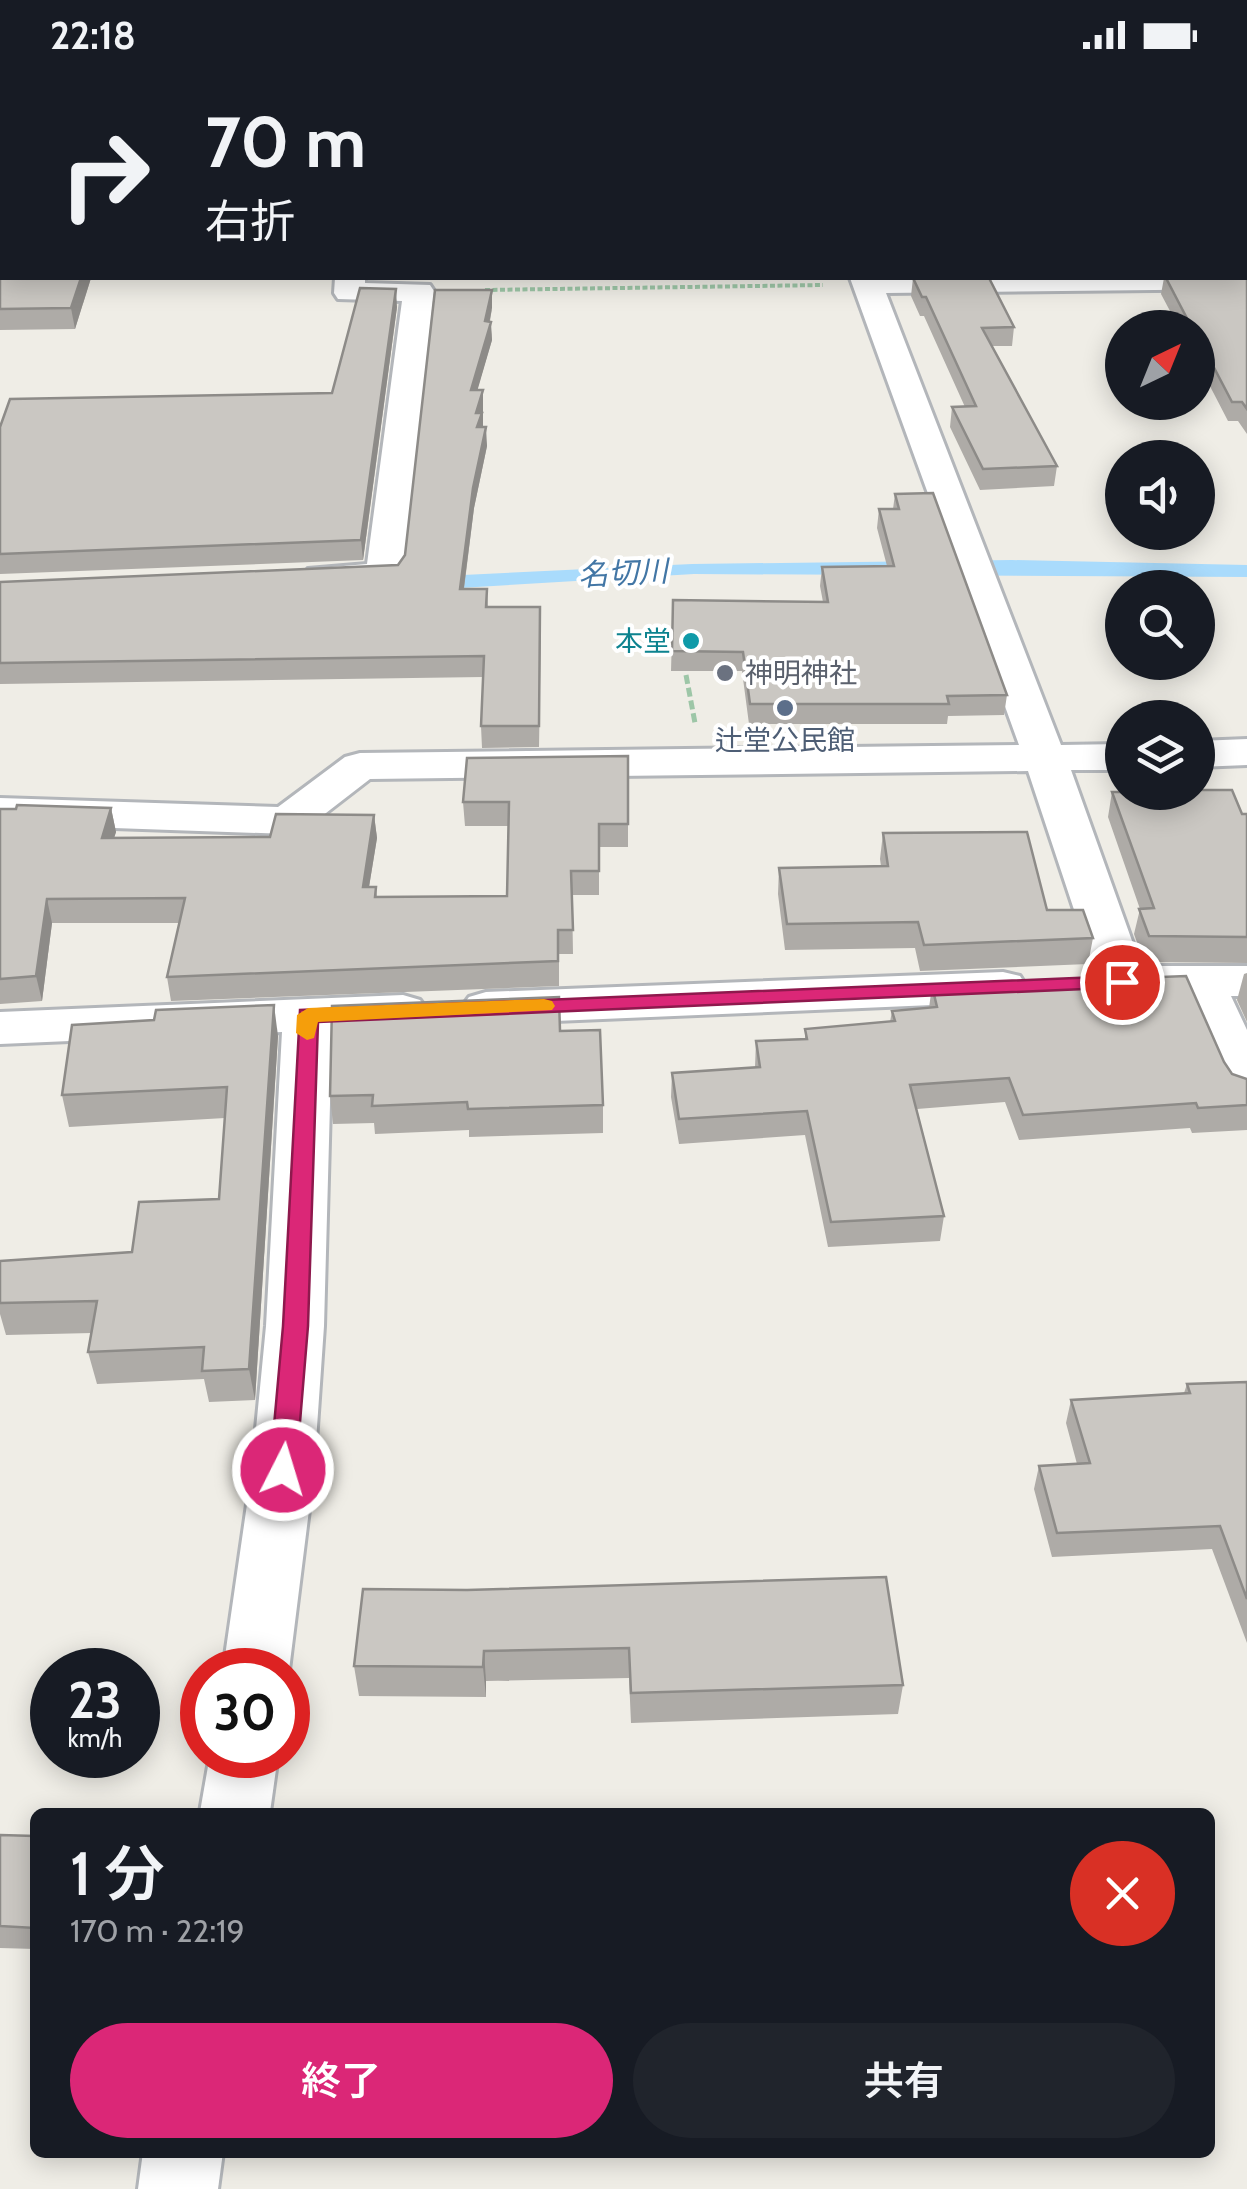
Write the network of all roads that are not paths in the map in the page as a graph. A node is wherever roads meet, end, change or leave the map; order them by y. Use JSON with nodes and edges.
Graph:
{"nodes":[{"id":1,"x":350,"y":280,"type":"edge"},
{"id":2,"x":867,"y":281,"type":"edge"},
{"id":3,"x":1235,"y":290,"type":"edge"},
{"id":4,"x":288,"y":578,"type":"edge"},
{"id":5,"x":1247,"y":752,"type":"edge"},
{"id":6,"x":1215,"y":753,"type":"edge"},
{"id":7,"x":1105,"y":759,"type":"edge"},
{"id":8,"x":1046,"y":761,"type":"junction"},
{"id":9,"x":0,"y":811,"type":"edge"},
{"id":10,"x":1224,"y":981,"type":"edge"},
{"id":11,"x":1122,"y":982,"type":"junction"},
{"id":12,"x":308,"y":1015,"type":"junction"},
{"id":13,"x":0,"y":1028,"type":"edge"},
{"id":14,"x":1247,"y":1085,"type":"edge"},
{"id":15,"x":259,"y":1648,"type":"edge"},
{"id":16,"x":241,"y":1778,"type":"edge"},
{"id":17,"x":237,"y":1808,"type":"edge"},
{"id":18,"x":181,"y":2158,"type":"edge"},
{"id":19,"x":178,"y":2189,"type":"edge"}],
"edges":[{"from":1,"to":4,"type":"street"},
{"from":2,"to":3,"type":"street"},
{"from":2,"to":8,"type":"street"},
{"from":5,"to":6,"type":"street"},
{"from":7,"to":8,"type":"street"},
{"from":8,"to":9,"type":"street"},
{"from":8,"to":11,"type":"street"},
{"from":10,"to":11,"type":"street"},
{"from":10,"to":14,"type":"street"},
{"from":11,"to":12,"type":"street"},
{"from":12,"to":13,"type":"street"},
{"from":12,"to":15,"type":"street"},
{"from":16,"to":17,"type":"street"},
{"from":18,"to":19,"type":"street"}]}
